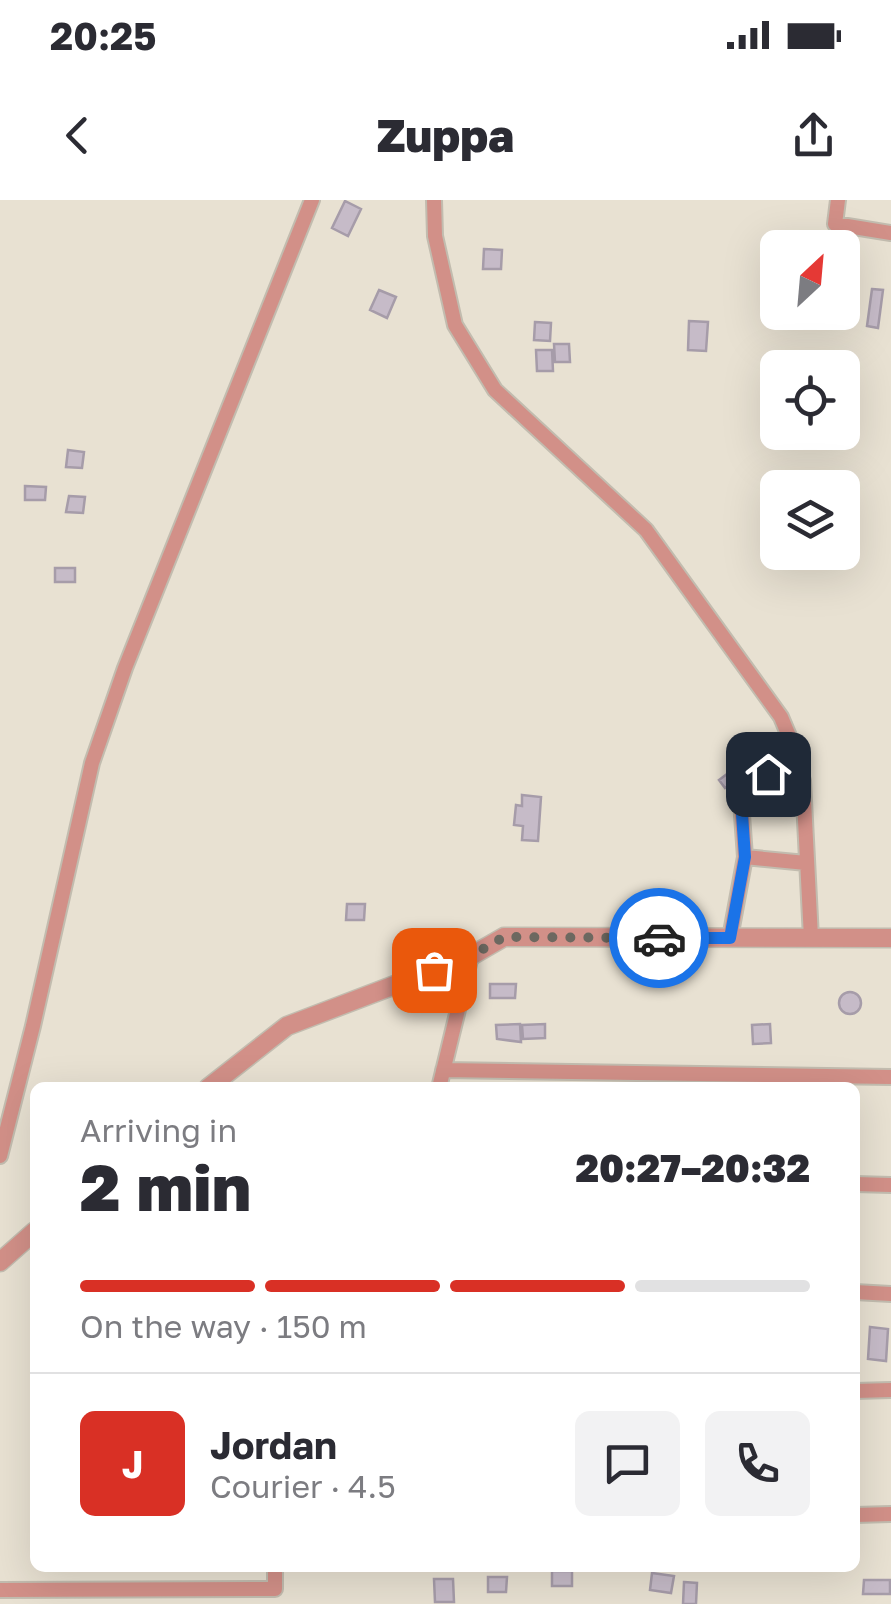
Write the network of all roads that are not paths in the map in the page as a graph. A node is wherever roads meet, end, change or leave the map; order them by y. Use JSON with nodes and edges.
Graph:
{"nodes":[{"id":1,"x":312,"y":200,"type":"edge"},
{"id":2,"x":434,"y":200,"type":"edge"},
{"id":3,"x":838,"y":200,"type":"edge"},
{"id":4,"x":891,"y":233,"type":"edge"},
{"id":5,"x":794,"y":748,"type":"junction"},
{"id":6,"x":745,"y":857,"type":"junction"},
{"id":7,"x":806,"y":863,"type":"junction"},
{"id":8,"x":730,"y":938,"type":"junction"},
{"id":9,"x":811,"y":938,"type":"junction"},
{"id":10,"x":891,"y":938,"type":"edge"},
{"id":11,"x":471,"y":956,"type":"junction"},
{"id":12,"x":443,"y":1070,"type":"junction"},
{"id":13,"x":891,"y":1078,"type":"edge"},
{"id":14,"x":216,"y":1082,"type":"edge"},
{"id":15,"x":440,"y":1082,"type":"edge"},
{"id":16,"x":0,"y":1156,"type":"edge"},
{"id":17,"x":860,"y":1184,"type":"edge"},
{"id":18,"x":891,"y":1185,"type":"edge"},
{"id":19,"x":30,"y":1235,"type":"edge"},
{"id":20,"x":0,"y":1262,"type":"edge"},
{"id":21,"x":860,"y":1292,"type":"edge"},
{"id":22,"x":891,"y":1294,"type":"edge"},
{"id":23,"x":891,"y":1390,"type":"edge"},
{"id":24,"x":860,"y":1391,"type":"edge"},
{"id":25,"x":891,"y":1514,"type":"edge"},
{"id":26,"x":860,"y":1515,"type":"edge"},
{"id":27,"x":278,"y":1572,"type":"edge"},
{"id":28,"x":0,"y":1590,"type":"edge"},
{"id":29,"x":275,"y":1597,"type":"edge"}],
"edges":[{"from":1,"to":16,"type":"street"},
{"from":2,"to":5,"type":"street"},
{"from":3,"to":4,"type":"street"},
{"from":5,"to":6,"type":"street"},
{"from":5,"to":7,"type":"street"},
{"from":6,"to":7,"type":"street"},
{"from":6,"to":8,"type":"street"},
{"from":7,"to":9,"type":"street"},
{"from":8,"to":9,"type":"street"},
{"from":8,"to":11,"type":"street"},
{"from":9,"to":10,"type":"street"},
{"from":11,"to":12,"type":"street"},
{"from":11,"to":14,"type":"street"},
{"from":12,"to":13,"type":"street"},
{"from":12,"to":15,"type":"street"},
{"from":17,"to":18,"type":"street"},
{"from":19,"to":20,"type":"street"},
{"from":21,"to":22,"type":"street"},
{"from":23,"to":24,"type":"street"},
{"from":25,"to":26,"type":"street"},
{"from":27,"to":29,"type":"street"},
{"from":28,"to":29,"type":"street"}]}
